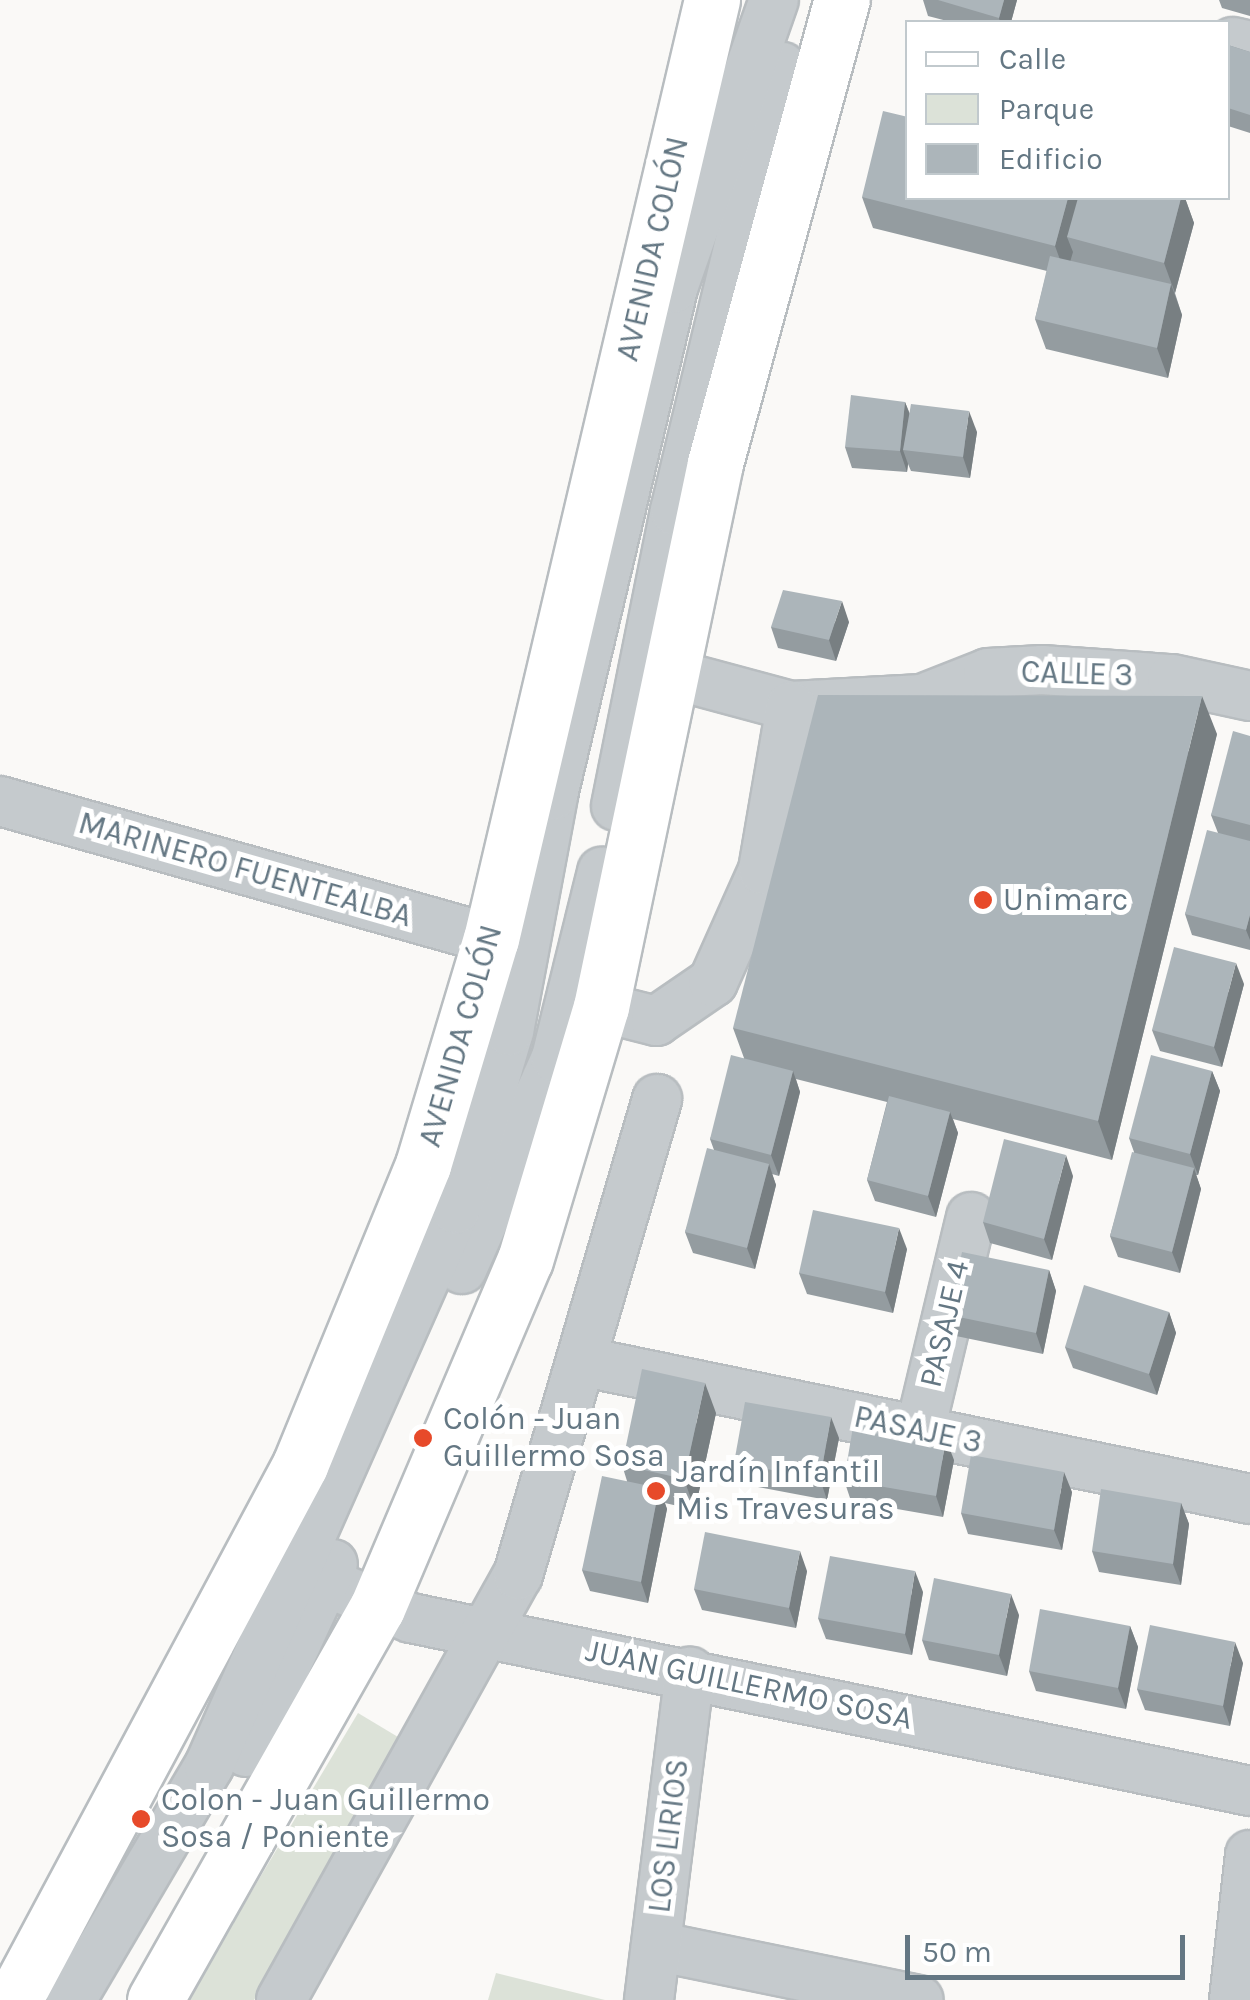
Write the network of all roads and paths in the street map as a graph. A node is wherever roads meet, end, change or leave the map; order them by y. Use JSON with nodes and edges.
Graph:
{"nodes":[{"id":1,"x":712,"y":0,"type":"edge"},
{"id":2,"x":774,"y":0,"type":"edge"},
{"id":3,"x":799,"y":0,"type":"edge"},
{"id":4,"x":842,"y":0,"type":"edge"},
{"id":5,"x":672,"y":674,"type":"junction"},
{"id":6,"x":1250,"y":696,"type":"edge"},
{"id":7,"x":791,"y":706,"type":"junction"},
{"id":8,"x":0,"y":801,"type":"edge"},
{"id":9,"x":490,"y":939,"type":"junction"},
{"id":10,"x":601,"y":1007,"type":"junction"},
{"id":11,"x":656,"y":1099,"type":"dead end"},
{"id":12,"x":970,"y":1217,"type":"dead end"},
{"id":13,"x":591,"y":1341,"type":"junction"},
{"id":14,"x":920,"y":1430,"type":"junction"},
{"id":15,"x":1250,"y":1499,"type":"edge"},
{"id":16,"x":295,"y":1563,"type":"junction"},
{"id":17,"x":377,"y":1608,"type":"junction"},
{"id":18,"x":492,"y":1632,"type":"junction"},
{"id":19,"x":690,"y":1672,"type":"junction"},
{"id":20,"x":1250,"y":1791,"type":"edge"},
{"id":21,"x":1250,"y":1854,"type":"edge"},
{"id":22,"x":656,"y":1946,"type":"junction"},
{"id":23,"x":14,"y":2000,"type":"edge"},
{"id":24,"x":71,"y":2000,"type":"edge"},
{"id":25,"x":108,"y":2000,"type":"edge"},
{"id":26,"x":155,"y":2000,"type":"edge"},
{"id":27,"x":281,"y":2000,"type":"edge"},
{"id":28,"x":649,"y":2000,"type":"edge"},
{"id":29,"x":919,"y":2000,"type":"edge"},
{"id":30,"x":1234,"y":2000,"type":"edge"}],
"edges":[{"from":1,"to":9,"type":"main road","name":"AVENIDA COLÓN"},
{"from":2,"to":16,"type":"street"},
{"from":3,"to":16,"type":"street"},
{"from":4,"to":5,"type":"main road"},
{"from":5,"to":7,"type":"street","name":"CALLE 3"},
{"from":5,"to":10,"type":"main road"},
{"from":6,"to":7,"type":"street","name":"CALLE 3"},
{"from":7,"to":10,"type":"street"},
{"from":8,"to":9,"type":"street","name":"MARINERO FUENTEALBA"},
{"from":9,"to":16,"type":"main road","name":"AVENIDA COLÓN"},
{"from":10,"to":17,"type":"main road"},
{"from":11,"to":13,"type":"street"},
{"from":12,"to":14,"type":"street","name":"PASAJE 4"},
{"from":13,"to":14,"type":"street","name":"PASAJE 3"},
{"from":13,"to":18,"type":"street"},
{"from":14,"to":15,"type":"street","name":"PASAJE 3"},
{"from":16,"to":17,"type":"street","name":"JUAN GUILLERMO SOSA"},
{"from":16,"to":23,"type":"main road","name":"AVENIDA COLÓN"},
{"from":16,"to":24,"type":"street"},
{"from":16,"to":25,"type":"street"},
{"from":17,"to":18,"type":"street","name":"JUAN GUILLERMO SOSA"},
{"from":17,"to":26,"type":"main road"},
{"from":18,"to":19,"type":"street","name":"JUAN GUILLERMO SOSA"},
{"from":18,"to":27,"type":"street"},
{"from":19,"to":20,"type":"street","name":"JUAN GUILLERMO SOSA"},
{"from":19,"to":22,"type":"street","name":"LOS LIRIOS"},
{"from":21,"to":30,"type":"street"},
{"from":22,"to":28,"type":"street","name":"LOS LIRIOS"},
{"from":22,"to":29,"type":"street"}]}
